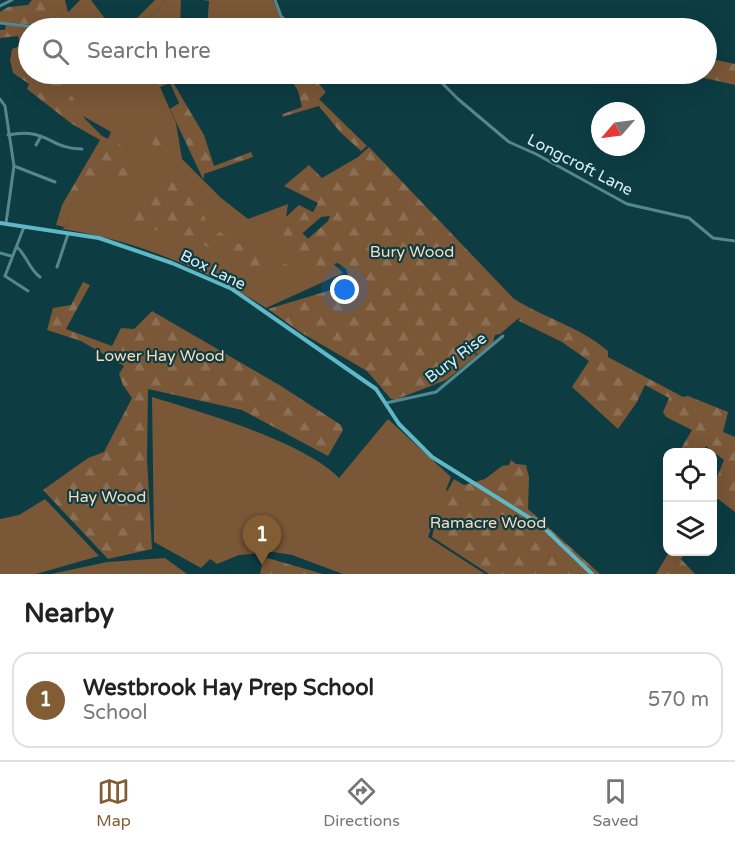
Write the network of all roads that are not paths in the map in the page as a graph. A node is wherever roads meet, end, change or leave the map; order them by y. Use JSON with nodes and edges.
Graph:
{"nodes":[{"id":1,"x":12,"y":0,"type":"edge"},
{"id":2,"x":275,"y":0,"type":"edge"},
{"id":3,"x":0,"y":6,"type":"edge"},
{"id":4,"x":283,"y":18,"type":"edge"},
{"id":5,"x":0,"y":23,"type":"edge"},
{"id":6,"x":18,"y":25,"type":"edge"},
{"id":7,"x":443,"y":84,"type":"edge"},
{"id":8,"x":0,"y":99,"type":"edge"},
{"id":9,"x":8,"y":135,"type":"junction"},
{"id":10,"x":41,"y":135,"type":"junction"},
{"id":11,"x":36,"y":145,"type":"dead end"},
{"id":12,"x":82,"y":149,"type":"dead end"},
{"id":13,"x":14,"y":166,"type":"junction"},
{"id":14,"x":55,"y":182,"type":"dead end"},
{"id":15,"x":0,"y":223,"type":"edge"},
{"id":16,"x":6,"y":223,"type":"junction"},
{"id":17,"x":24,"y":226,"type":"junction"},
{"id":18,"x":69,"y":232,"type":"junction"},
{"id":19,"x":735,"y":241,"type":"edge"},
{"id":20,"x":17,"y":247,"type":"junction"},
{"id":21,"x":0,"y":253,"type":"edge"},
{"id":22,"x":11,"y":256,"type":"junction"},
{"id":23,"x":57,"y":267,"type":"dead end"},
{"id":24,"x":40,"y":277,"type":"dead end"},
{"id":25,"x":28,"y":291,"type":"dead end"},
{"id":26,"x":503,"y":336,"type":"dead end"},
{"id":27,"x":386,"y":403,"type":"junction"},
{"id":28,"x":592,"y":574,"type":"edge"}],
"edges":[{"from":1,"to":3,"type":"street"},
{"from":2,"to":4,"type":"street"},
{"from":5,"to":6,"type":"street"},
{"from":7,"to":19,"type":"street","name":"Longcroft Lane"},
{"from":8,"to":9,"type":"street"},
{"from":9,"to":10,"type":"street"},
{"from":9,"to":13,"type":"street"},
{"from":10,"to":11,"type":"street"},
{"from":10,"to":12,"type":"street"},
{"from":13,"to":14,"type":"street"},
{"from":13,"to":16,"type":"street"},
{"from":15,"to":16,"type":"main road","name":"Box Lane"},
{"from":16,"to":17,"type":"main road","name":"Box Lane"},
{"from":17,"to":18,"type":"main road","name":"Box Lane"},
{"from":17,"to":20,"type":"street"},
{"from":18,"to":23,"type":"street"},
{"from":18,"to":27,"type":"main road","name":"Box Lane"},
{"from":20,"to":22,"type":"street"},
{"from":20,"to":24,"type":"street"},
{"from":21,"to":22,"type":"street"},
{"from":22,"to":25,"type":"street"},
{"from":26,"to":27,"type":"street","name":"Bury Rise"},
{"from":27,"to":28,"type":"main road","name":"Box Lane"}]}
